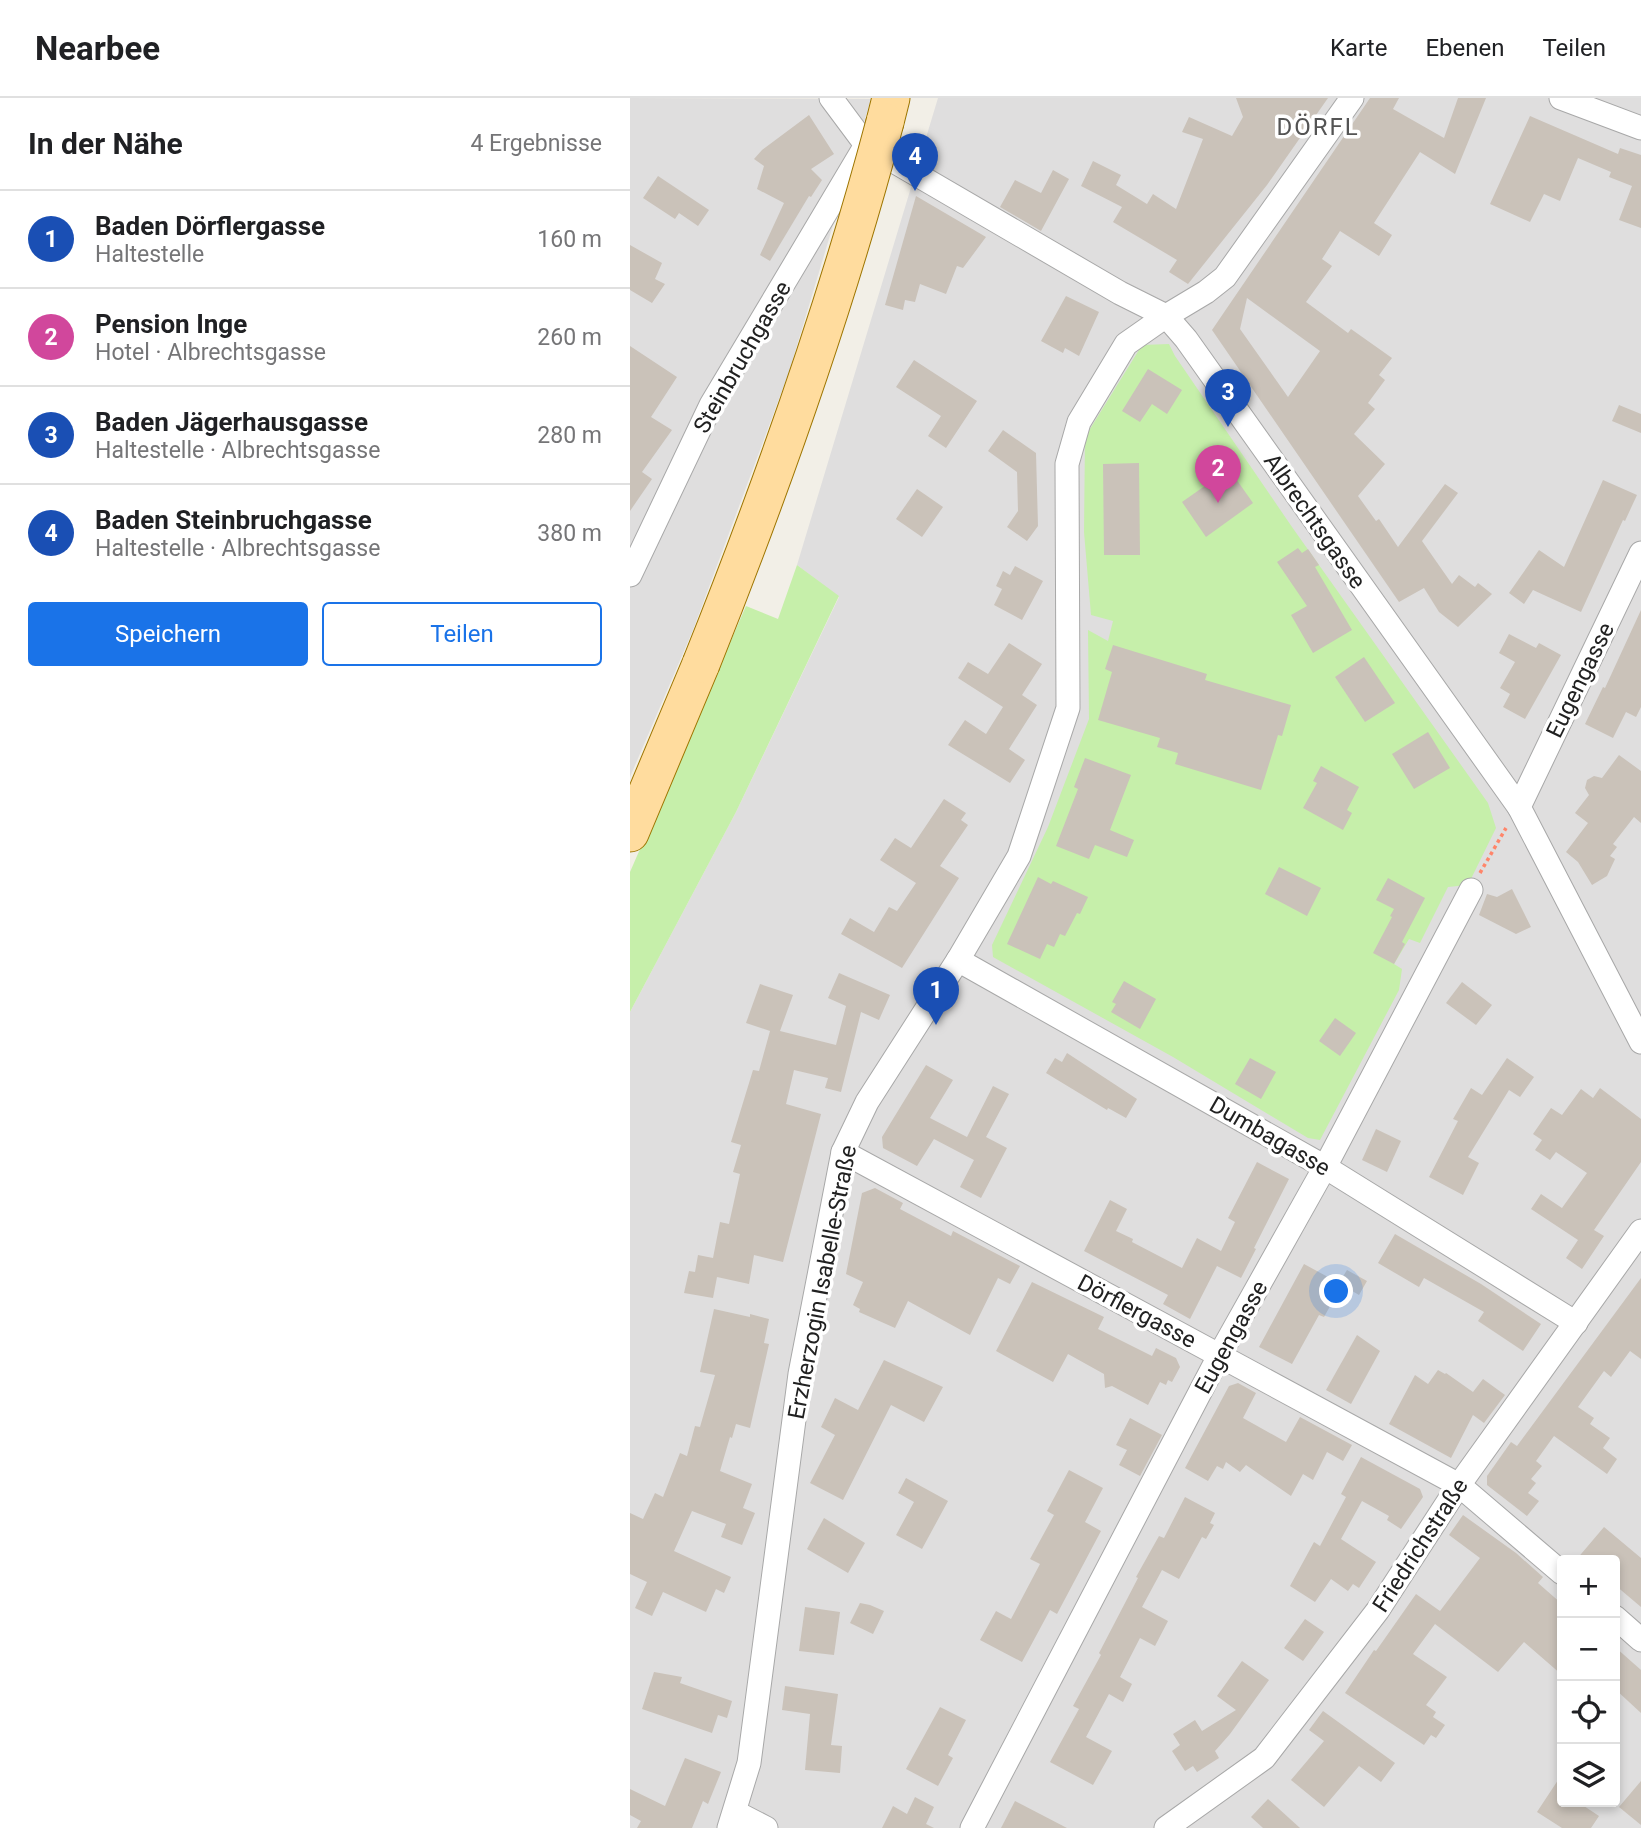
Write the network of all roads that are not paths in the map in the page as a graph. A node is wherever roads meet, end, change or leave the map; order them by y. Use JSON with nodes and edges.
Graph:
{"nodes":[{"id":1,"x":831,"y":98,"type":"edge"},
{"id":2,"x":891,"y":98,"type":"edge"},
{"id":3,"x":1352,"y":98,"type":"edge"},
{"id":4,"x":1561,"y":98,"type":"edge"},
{"id":5,"x":1641,"y":128,"type":"edge"},
{"id":6,"x":866,"y":145,"type":"junction"},
{"id":7,"x":1166,"y":316,"type":"junction"},
{"id":8,"x":1641,"y":553,"type":"edge"},
{"id":9,"x":630,"y":575,"type":"edge"},
{"id":10,"x":1519,"y":807,"type":"junction"},
{"id":11,"x":630,"y":833,"type":"edge"},
{"id":12,"x":1471,"y":890,"type":"road end"},
{"id":13,"x":958,"y":960,"type":"junction"},
{"id":14,"x":1641,"y":1042,"type":"edge"},
{"id":15,"x":843,"y":1152,"type":"junction"},
{"id":16,"x":1325,"y":1167,"type":"junction"},
{"id":17,"x":1641,"y":1231,"type":"edge"},
{"id":18,"x":1576,"y":1323,"type":"junction"},
{"id":19,"x":1219,"y":1356,"type":"junction"},
{"id":20,"x":1459,"y":1485,"type":"junction"},
{"id":21,"x":1557,"y":1569,"type":"edge"},
{"id":22,"x":1616,"y":1618,"type":"edge"},
{"id":23,"x":1641,"y":1640,"type":"edge"},
{"id":24,"x":732,"y":1820,"type":"edge"},
{"id":25,"x":766,"y":1828,"type":"edge"},
{"id":26,"x":972,"y":1828,"type":"edge"},
{"id":27,"x":1166,"y":1828,"type":"edge"}],
"edges":[{"from":1,"to":6,"type":"street","name":"Albrechtsgasse"},
{"from":2,"to":11,"type":"main road","bridge":true},
{"from":3,"to":7,"type":"street","name":"Erzherzogin Isabelle-Straße"},
{"from":4,"to":5,"type":"street"},
{"from":6,"to":7,"type":"street","name":"Albrechtsgasse"},
{"from":6,"to":9,"type":"street","name":"Steinbruchgasse"},
{"from":7,"to":10,"type":"street","name":"Albrechtsgasse"},
{"from":7,"to":13,"type":"street","name":"Erzherzogin Isabelle-Straße"},
{"from":8,"to":10,"type":"street","name":"Eugengasse"},
{"from":10,"to":14,"type":"street","name":"Albrechtsgasse"},
{"from":12,"to":16,"type":"street","name":"Eugengasse"},
{"from":13,"to":15,"type":"street","name":"Erzherzogin Isabelle-Straße"},
{"from":13,"to":16,"type":"street","name":"Dumbagasse"},
{"from":15,"to":19,"type":"street","name":"Dörflergasse"},
{"from":15,"to":24,"type":"street","name":"Erzherzogin Isabelle-Straße"},
{"from":16,"to":18,"type":"street","name":"Dumbagasse"},
{"from":16,"to":19,"type":"street","name":"Eugengasse"},
{"from":17,"to":18,"type":"street","name":"Friedrichstraße"},
{"from":18,"to":20,"type":"street","name":"Friedrichstraße"},
{"from":19,"to":20,"type":"street","name":"Dörflergasse"},
{"from":19,"to":26,"type":"street","name":"Eugengasse"},
{"from":20,"to":21,"type":"street","name":"Dörflergasse"},
{"from":20,"to":27,"type":"street","name":"Friedrichstraße"},
{"from":22,"to":23,"type":"street"},
{"from":24,"to":25,"type":"street"}]}
